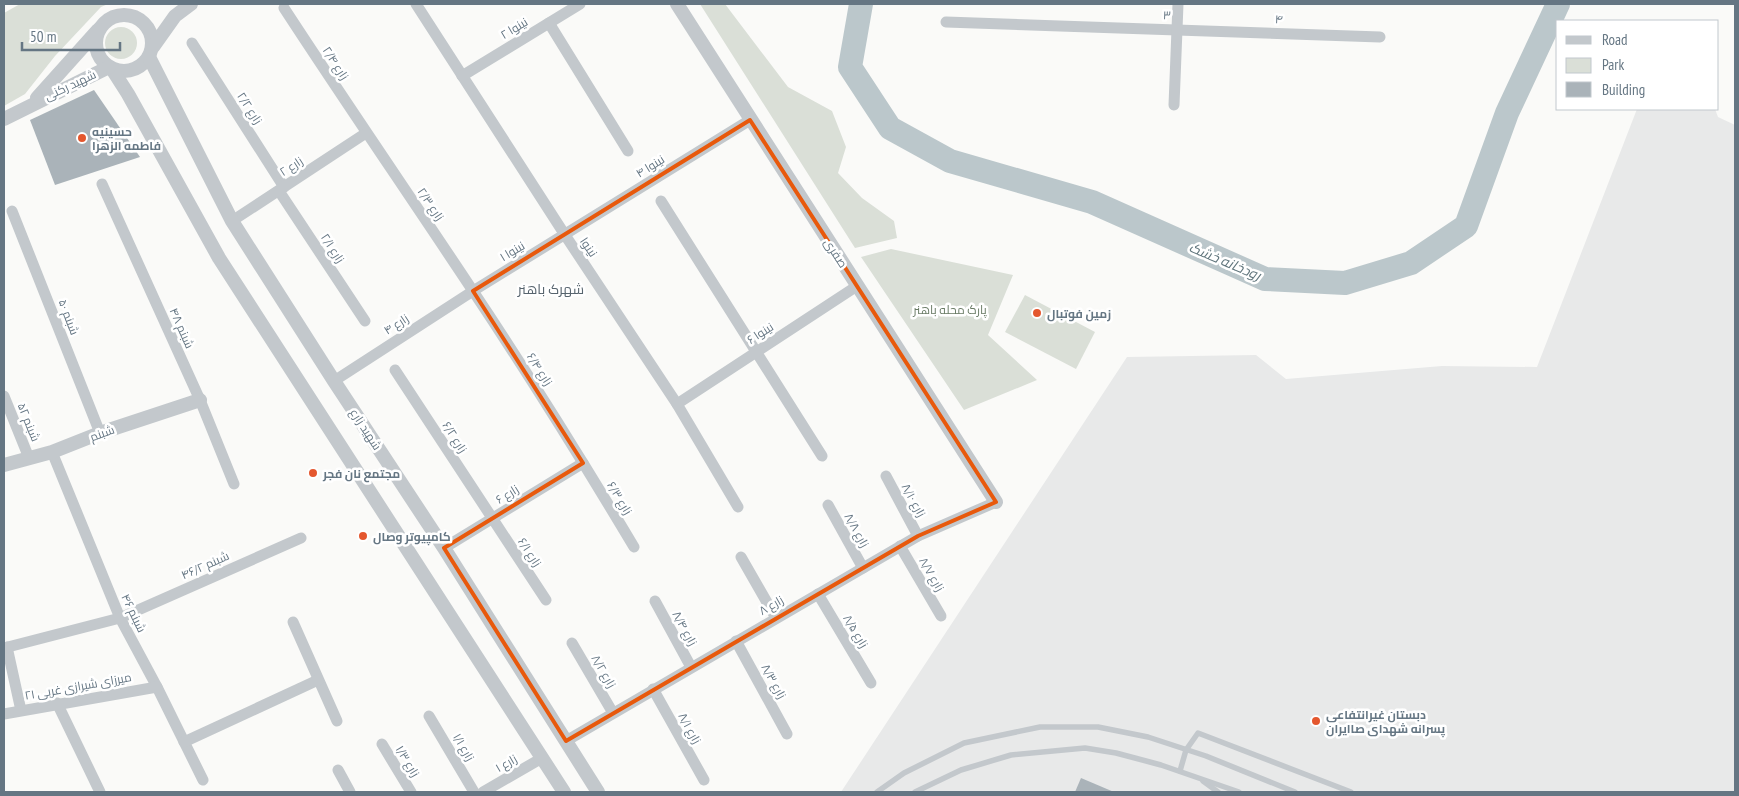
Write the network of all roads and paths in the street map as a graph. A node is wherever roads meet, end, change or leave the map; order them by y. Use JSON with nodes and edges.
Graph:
{"nodes":[{"id":1,"x":135,"y":4,"type":"edge"},
{"id":2,"x":191,"y":4,"type":"edge"},
{"id":3,"x":416,"y":4,"type":"edge"},
{"id":4,"x":580,"y":4,"type":"edge"},
{"id":5,"x":677,"y":4,"type":"edge"},
{"id":6,"x":1178,"y":4,"type":"edge"},
{"id":7,"x":284,"y":8,"type":"dead end"},
{"id":8,"x":112,"y":18,"type":"junction"},
{"id":9,"x":946,"y":22,"type":"dead end"},
{"id":10,"x":548,"y":23,"type":"junction"},
{"id":11,"x":100,"y":28,"type":"junction"},
{"id":12,"x":1177,"y":30,"type":"junction"},
{"id":13,"x":1380,"y":37,"type":"dead end"},
{"id":14,"x":192,"y":43,"type":"dead end"},
{"id":15,"x":151,"y":52,"type":"junction"},
{"id":16,"x":110,"y":68,"type":"junction"},
{"id":17,"x":462,"y":76,"type":"junction"},
{"id":18,"x":32,"y":104,"type":"junction"},
{"id":19,"x":1174,"y":105,"type":"dead end"},
{"id":20,"x":4,"y":119,"type":"edge"},
{"id":21,"x":750,"y":120,"type":"junction"},
{"id":22,"x":366,"y":133,"type":"junction"},
{"id":23,"x":628,"y":151,"type":"dead end"},
{"id":24,"x":102,"y":184,"type":"dead end"},
{"id":25,"x":282,"y":189,"type":"junction"},
{"id":26,"x":662,"y":201,"type":"dead end"},
{"id":27,"x":12,"y":211,"type":"dead end"},
{"id":28,"x":232,"y":221,"type":"junction"},
{"id":29,"x":565,"y":235,"type":"junction"},
{"id":30,"x":857,"y":286,"type":"junction"},
{"id":31,"x":473,"y":291,"type":"junction"},
{"id":32,"x":365,"y":321,"type":"dead end"},
{"id":33,"x":757,"y":352,"type":"junction"},
{"id":34,"x":395,"y":370,"type":"dead end"},
{"id":35,"x":334,"y":381,"type":"junction"},
{"id":36,"x":4,"y":396,"type":"edge"},
{"id":37,"x":200,"y":400,"type":"junction"},
{"id":38,"x":677,"y":404,"type":"junction"},
{"id":39,"x":100,"y":433,"type":"junction"},
{"id":40,"x":52,"y":452,"type":"junction"},
{"id":41,"x":822,"y":456,"type":"dead end"},
{"id":42,"x":29,"y":458,"type":"junction"},
{"id":43,"x":583,"y":463,"type":"junction"},
{"id":44,"x":4,"y":465,"type":"edge"},
{"id":45,"x":886,"y":476,"type":"dead end"},
{"id":46,"x":234,"y":484,"type":"dead end"},
{"id":47,"x":996,"y":502,"type":"joint"},
{"id":48,"x":828,"y":505,"type":"dead end"},
{"id":49,"x":738,"y":507,"type":"dead end"},
{"id":50,"x":492,"y":519,"type":"junction"},
{"id":51,"x":918,"y":536,"type":"junction"},
{"id":52,"x":302,"y":538,"type":"dead end"},
{"id":53,"x":900,"y":546,"type":"junction"},
{"id":54,"x":634,"y":547,"type":"dead end"},
{"id":55,"x":444,"y":548,"type":"junction"},
{"id":56,"x":741,"y":557,"type":"dead end"},
{"id":57,"x":863,"y":568,"type":"junction"},
{"id":58,"x":818,"y":594,"type":"junction"},
{"id":59,"x":546,"y":600,"type":"dead end"},
{"id":60,"x":655,"y":601,"type":"dead end"},
{"id":61,"x":941,"y":616,"type":"dead end"},
{"id":62,"x":120,"y":618,"type":"junction"},
{"id":63,"x":776,"y":618,"type":"junction"},
{"id":64,"x":293,"y":622,"type":"dead end"},
{"id":65,"x":736,"y":641,"type":"junction"},
{"id":66,"x":572,"y":642,"type":"dead end"},
{"id":67,"x":5,"y":647,"type":"edge"},
{"id":68,"x":691,"y":667,"type":"junction"},
{"id":69,"x":318,"y":680,"type":"junction"},
{"id":70,"x":872,"y":682,"type":"dead end"},
{"id":71,"x":157,"y":686,"type":"junction"},
{"id":72,"x":653,"y":690,"type":"junction"},
{"id":73,"x":57,"y":703,"type":"junction"},
{"id":74,"x":20,"y":706,"type":"dead end"},
{"id":75,"x":612,"y":713,"type":"junction"},
{"id":76,"x":4,"y":714,"type":"edge"},
{"id":77,"x":429,"y":716,"type":"dead end"},
{"id":78,"x":337,"y":722,"type":"dead end"},
{"id":79,"x":787,"y":734,"type":"dead end"},
{"id":80,"x":566,"y":741,"type":"junction"},
{"id":81,"x":184,"y":742,"type":"junction"},
{"id":82,"x":382,"y":744,"type":"dead end"},
{"id":83,"x":1186,"y":750,"type":"junction"},
{"id":84,"x":542,"y":758,"type":"junction"},
{"id":85,"x":338,"y":770,"type":"dead end"},
{"id":86,"x":1180,"y":771,"type":"junction"},
{"id":87,"x":1198,"y":776,"type":"junction"},
{"id":88,"x":203,"y":780,"type":"dead end"},
{"id":89,"x":704,"y":780,"type":"dead end"},
{"id":90,"x":100,"y":792,"type":"edge"},
{"id":91,"x":350,"y":792,"type":"edge"},
{"id":92,"x":411,"y":792,"type":"edge"},
{"id":93,"x":474,"y":792,"type":"edge"},
{"id":94,"x":483,"y":792,"type":"edge"},
{"id":95,"x":564,"y":792,"type":"edge"},
{"id":96,"x":598,"y":792,"type":"edge"},
{"id":97,"x":877,"y":792,"type":"edge"},
{"id":98,"x":915,"y":792,"type":"edge"},
{"id":99,"x":1218,"y":792,"type":"edge"},
{"id":100,"x":1240,"y":792,"type":"edge"},
{"id":101,"x":1295,"y":792,"type":"edge"},
{"id":102,"x":1351,"y":792,"type":"edge"}],
"edges":[{"from":1,"to":8,"type":"street"},
{"from":2,"to":15,"type":"street"},
{"from":3,"to":17,"type":"street","name":"نینوا"},
{"from":4,"to":10,"type":"street","name":"۲ نینوا"},
{"from":5,"to":21,"type":"street","name":"صفری"},
{"from":6,"to":12,"type":"street"},
{"from":7,"to":22,"type":"street","name":"۲/۴ زارع"},
{"from":8,"to":11,"type":"street"},
{"from":8,"to":15,"type":"street"},
{"from":9,"to":12,"type":"street","name":"۳"},
{"from":10,"to":17,"type":"street","name":"۲ نینوا"},
{"from":10,"to":23,"type":"street"},
{"from":11,"to":16,"type":"street"},
{"from":11,"to":18,"type":"street","name":"شهید رکنی"},
{"from":12,"to":13,"type":"street","name":"۴"},
{"from":12,"to":19,"type":"street"},
{"from":14,"to":25,"type":"street","name":"۲/۲ زارع"},
{"from":15,"to":16,"type":"street"},
{"from":15,"to":28,"type":"street","name":"شهید زارع"},
{"from":16,"to":18,"type":"street","name":"شهید رکنی"},
{"from":16,"to":84,"type":"street"},
{"from":17,"to":29,"type":"street","name":"نینوا"},
{"from":18,"to":20,"type":"street","name":"شهید رکنی"},
{"from":21,"to":29,"type":"street","name":"۴ نینوا"},
{"from":21,"to":30,"type":"street","name":"صفری"},
{"from":22,"to":25,"type":"street","name":"۲ زارع"},
{"from":22,"to":31,"type":"street","name":"۲/۳ زارع"},
{"from":24,"to":37,"type":"street","name":"۴۸ شبنم"},
{"from":25,"to":28,"type":"street","name":"۲ زارع"},
{"from":25,"to":32,"type":"street","name":"۲/۱ زارع"},
{"from":26,"to":33,"type":"street"},
{"from":27,"to":39,"type":"street","name":"۵۰ شبنم"},
{"from":28,"to":35,"type":"street","name":"شهید زارع"},
{"from":29,"to":31,"type":"street","name":"۱ نینوا"},
{"from":29,"to":38,"type":"street","name":"نینوا"},
{"from":30,"to":33,"type":"street","name":"۶ نینوا"},
{"from":30,"to":47,"type":"street","name":"صفری"},
{"from":31,"to":35,"type":"street","name":"۴ زارع"},
{"from":31,"to":43,"type":"street","name":"۶/۴ زارع"},
{"from":33,"to":38,"type":"street","name":"۶ نینوا"},
{"from":33,"to":41,"type":"street"},
{"from":34,"to":50,"type":"street","name":"۶/۲ زارع"},
{"from":35,"to":55,"type":"street","name":"شهید زارع"},
{"from":36,"to":42,"type":"street","name":"۵۲ شبنم"},
{"from":37,"to":39,"type":"street","name":"شبنم"},
{"from":37,"to":46,"type":"street","name":"۴۸ شبنم"},
{"from":38,"to":49,"type":"street","name":"نینوا"},
{"from":39,"to":40,"type":"street","name":"شبنم"},
{"from":40,"to":42,"type":"street","name":"شبنم"},
{"from":40,"to":62,"type":"street","name":"۴۶ شبنم"},
{"from":42,"to":44,"type":"street","name":"شبنم"},
{"from":43,"to":50,"type":"street","name":"۶ زارع"},
{"from":43,"to":54,"type":"street","name":"۶/۳ زارع"},
{"from":45,"to":51,"type":"street","name":"۸/۱۰ زارع"},
{"from":47,"to":51,"type":"street","name":"۸ زارع"},
{"from":48,"to":57,"type":"street","name":"۸/۸ زارع"},
{"from":50,"to":55,"type":"street","name":"۶ زارع"},
{"from":50,"to":59,"type":"street","name":"۶/۱ زارع"},
{"from":51,"to":53,"type":"street","name":"۸ زارع"},
{"from":52,"to":62,"type":"street","name":"۴۶/۲ شبنم"},
{"from":53,"to":57,"type":"street","name":"۸ زارع"},
{"from":53,"to":61,"type":"street","name":"۸/۷ زارع"},
{"from":55,"to":80,"type":"street","name":"شهید زارع"},
{"from":56,"to":63,"type":"street"},
{"from":57,"to":58,"type":"street","name":"۸ زارع"},
{"from":58,"to":63,"type":"street","name":"۸ زارع"},
{"from":58,"to":70,"type":"street","name":"۸/۵ زارع"},
{"from":60,"to":68,"type":"street","name":"۸/۴ زارع"},
{"from":62,"to":67,"type":"street","name":"۴۶/۲ شبنم"},
{"from":62,"to":71,"type":"street","name":"۴۶ شبنم"},
{"from":63,"to":65,"type":"street","name":"۸ زارع"},
{"from":64,"to":69,"type":"street"},
{"from":65,"to":68,"type":"street","name":"۸ زارع"},
{"from":65,"to":79,"type":"street","name":"۸/۳ زارع"},
{"from":66,"to":75,"type":"street","name":"۸/۲ زارع"},
{"from":67,"to":74,"type":"street"},
{"from":68,"to":72,"type":"street","name":"۸ زارع"},
{"from":69,"to":78,"type":"street"},
{"from":69,"to":81,"type":"street"},
{"from":71,"to":73,"type":"street","name":"۲۱ میرزای شیرازی غربی"},
{"from":71,"to":81,"type":"street","name":"۴۶ شبنم"},
{"from":72,"to":75,"type":"street","name":"۸ زارع"},
{"from":72,"to":89,"type":"street","name":"۸/۱ زارع"},
{"from":73,"to":76,"type":"street","name":"۲۱ میرزای شیرازی غربی"},
{"from":73,"to":90,"type":"street"},
{"from":75,"to":80,"type":"street","name":"۸ زارع"},
{"from":77,"to":93,"type":"street","name":"۱/۱ زارع"},
{"from":80,"to":96,"type":"street","name":"شهید زارع"},
{"from":81,"to":88,"type":"street","name":"۴۶ شبنم"},
{"from":82,"to":92,"type":"street","name":"۱/۳ زارع"},
{"from":83,"to":86,"type":"lane"},
{"from":83,"to":97,"type":"lane"},
{"from":83,"to":101,"type":"lane"},
{"from":83,"to":102,"type":"lane"},
{"from":84,"to":94,"type":"street","name":"۱ زارع"},
{"from":84,"to":95,"type":"street"},
{"from":85,"to":91,"type":"street"},
{"from":86,"to":87,"type":"lane"},
{"from":86,"to":98,"type":"lane"},
{"from":87,"to":99,"type":"lane"},
{"from":87,"to":100,"type":"lane"}]}
